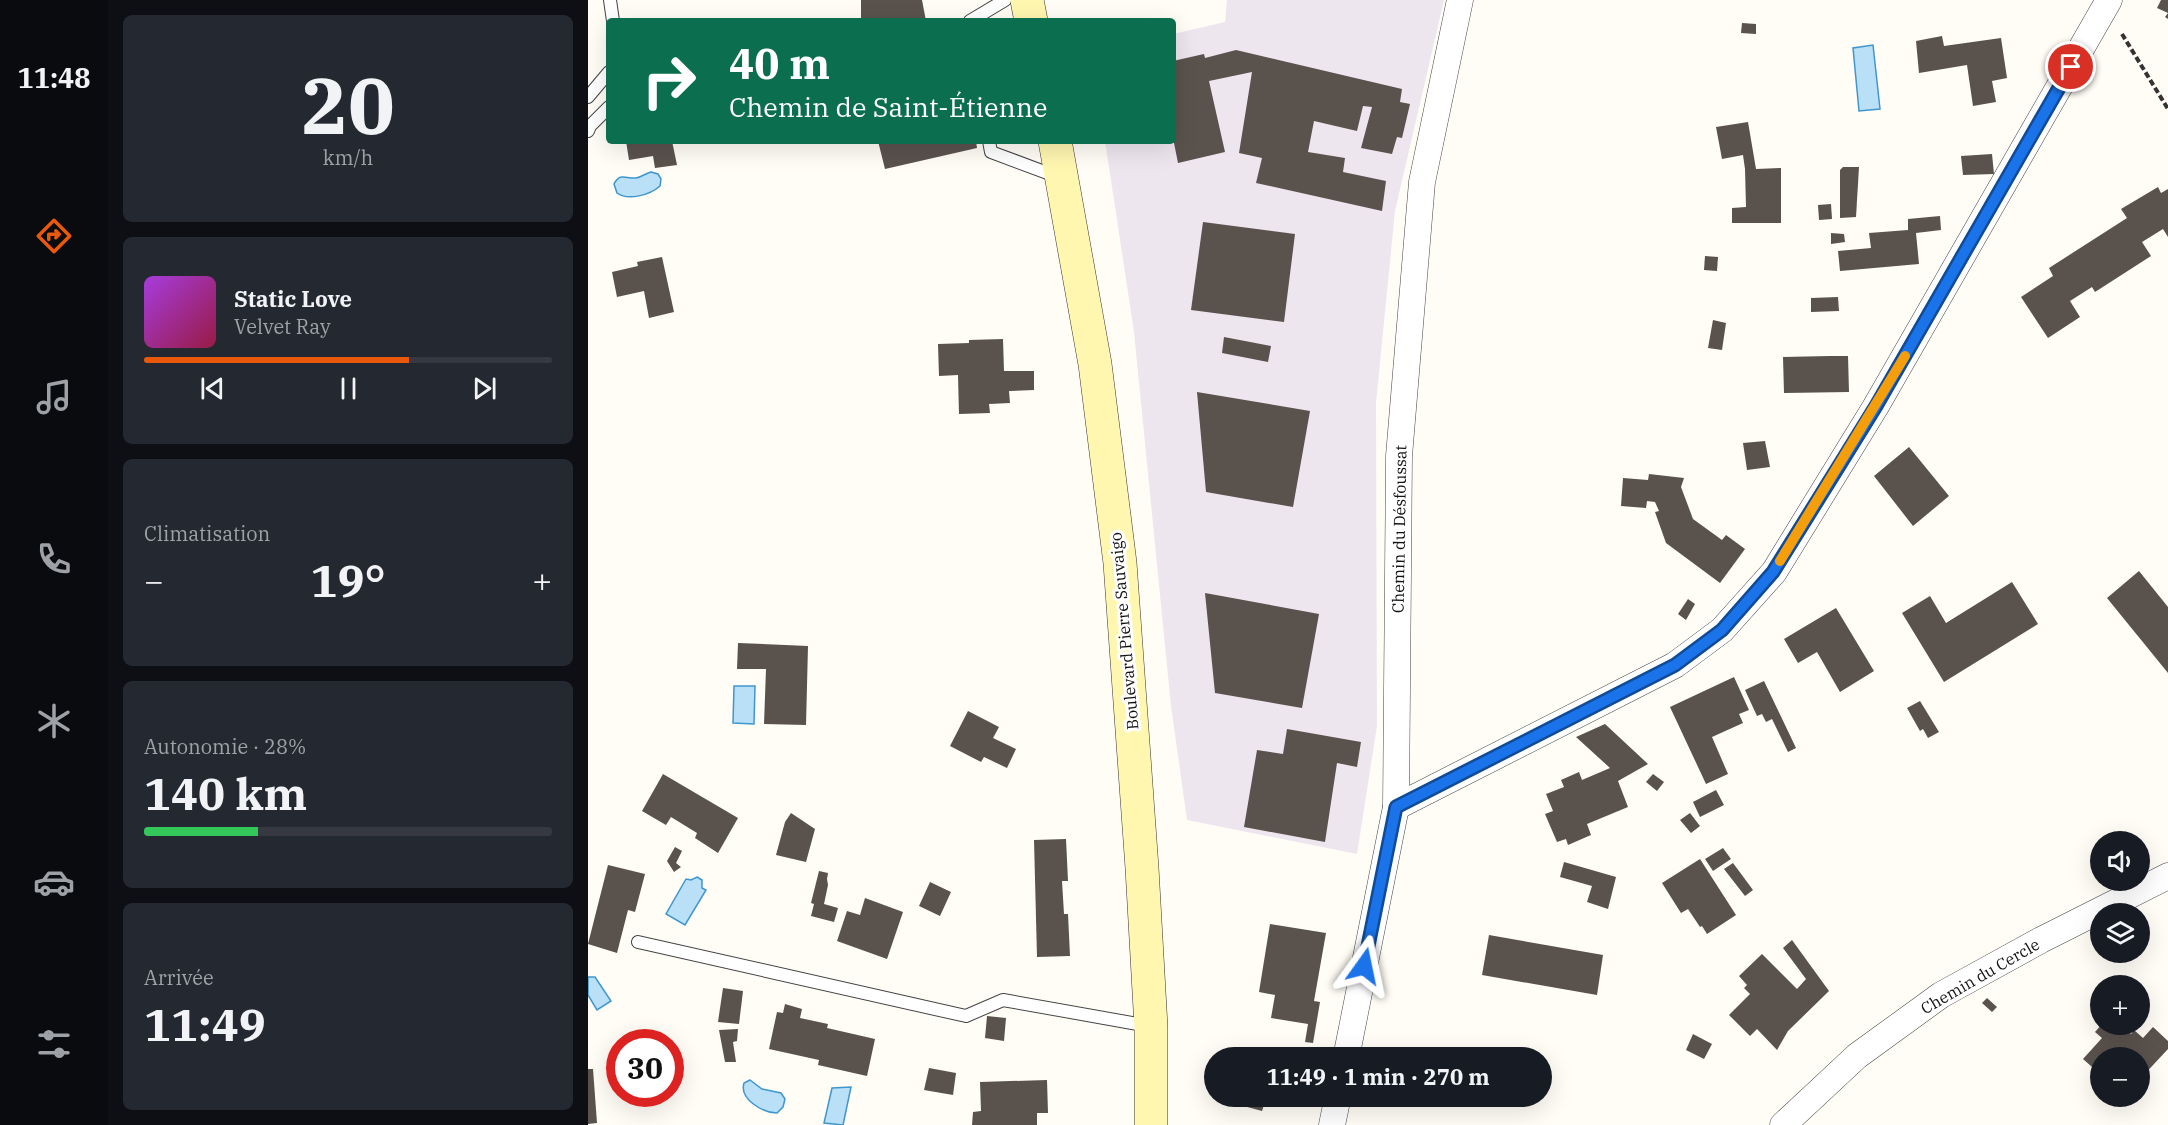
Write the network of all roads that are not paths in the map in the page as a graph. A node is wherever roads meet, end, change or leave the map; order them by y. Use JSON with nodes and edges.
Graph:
{"nodes":[{"id":1,"x":610,"y":0,"type":"edge"},
{"id":2,"x":1005,"y":0,"type":"edge"},
{"id":3,"x":1027,"y":0,"type":"edge"},
{"id":4,"x":1460,"y":0,"type":"edge"},
{"id":5,"x":2107,"y":4,"type":"edge"},
{"id":6,"x":613,"y":18,"type":"edge"},
{"id":7,"x":975,"y":18,"type":"edge"},
{"id":8,"x":1030,"y":18,"type":"edge"},
{"id":9,"x":606,"y":76,"type":"edge"},
{"id":10,"x":588,"y":98,"type":"edge"},
{"id":11,"x":606,"y":110,"type":"edge"},
{"id":12,"x":588,"y":131,"type":"edge"},
{"id":13,"x":990,"y":144,"type":"edge"},
{"id":14,"x":1056,"y":144,"type":"edge"},
{"id":15,"x":1062,"y":179,"type":"junction"},
{"id":16,"x":1396,"y":807,"type":"junction"},
{"id":17,"x":2168,"y":876,"type":"edge"},
{"id":18,"x":638,"y":942,"type":"dead end"},
{"id":19,"x":1150,"y":1027,"type":"junction"},
{"id":20,"x":1348,"y":1047,"type":"edge"},
{"id":21,"x":1336,"y":1107,"type":"edge"},
{"id":22,"x":1150,"y":1125,"type":"edge"},
{"id":23,"x":1332,"y":1125,"type":"edge"},
{"id":24,"x":1783,"y":1125,"type":"edge"}],
"edges":[{"from":1,"to":6,"type":"lane"},
{"from":2,"to":7,"type":"lane"},
{"from":3,"to":8,"type":"main road"},
{"from":4,"to":16,"type":"street","name":"Chemin du Désfoussat"},
{"from":5,"to":16,"type":"street"},
{"from":9,"to":10,"type":"lane"},
{"from":11,"to":12,"type":"lane"},
{"from":13,"to":15,"type":"lane"},
{"from":14,"to":15,"type":"main road","name":"Boulevard Pierre Sauvaigo"},
{"from":15,"to":19,"type":"main road","name":"Boulevard Pierre Sauvaigo"},
{"from":16,"to":20,"type":"street","name":"Chemin du Désfoussat"},
{"from":17,"to":24,"type":"street","name":"Chemin du Cercle"},
{"from":18,"to":19,"type":"lane"},
{"from":19,"to":22,"type":"main road","name":"Boulevard Pierre Sauvaigo"},
{"from":21,"to":23,"type":"street"}]}
